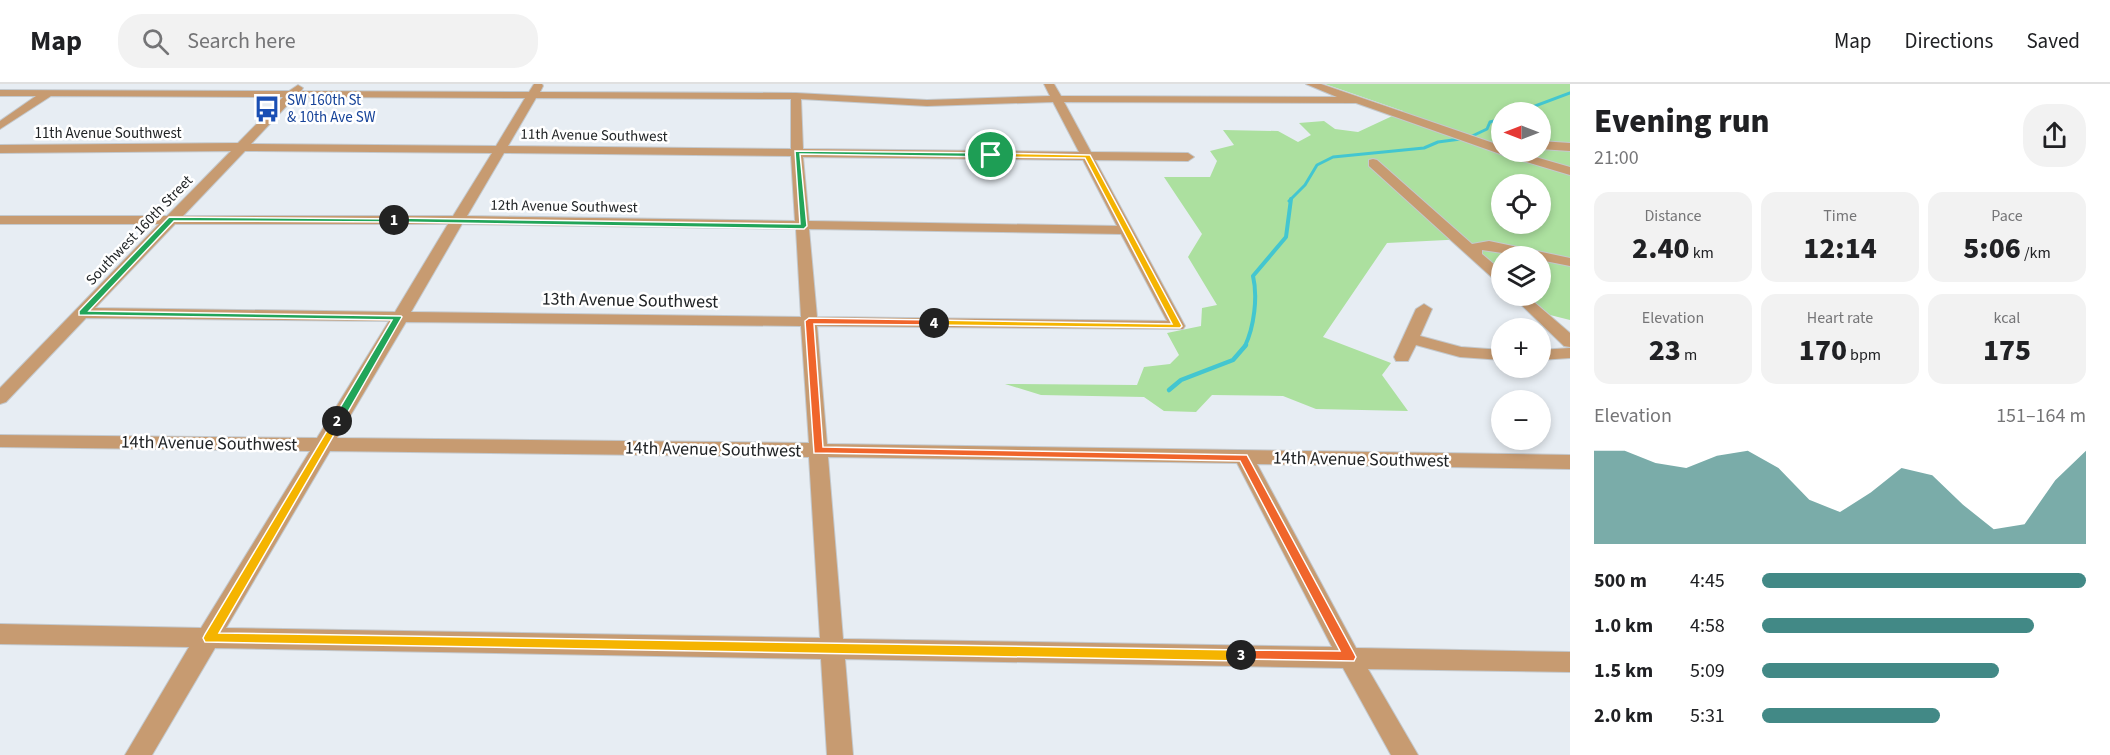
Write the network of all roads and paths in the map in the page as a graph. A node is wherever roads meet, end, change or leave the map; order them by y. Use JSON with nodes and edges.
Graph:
{"nodes":[{"id":1,"x":61,"y":84,"type":"edge"},
{"id":2,"x":1048,"y":84,"type":"edge"},
{"id":3,"x":1311,"y":84,"type":"edge"},
{"id":4,"x":297,"y":88,"type":"edge"},
{"id":5,"x":536,"y":89,"type":"edge"},
{"id":6,"x":0,"y":93,"type":"edge"},
{"id":7,"x":49,"y":93,"type":"junction"},
{"id":8,"x":796,"y":96,"type":"junction"},
{"id":9,"x":1056,"y":99,"type":"junction"},
{"id":10,"x":1358,"y":100,"type":"junction"},
{"id":11,"x":0,"y":126,"type":"edge"},
{"id":12,"x":1491,"y":146,"type":"edge"},
{"id":13,"x":1551,"y":146,"type":"edge"},
{"id":14,"x":240,"y":147,"type":"junction"},
{"id":15,"x":1570,"y":147,"type":"edge"},
{"id":16,"x":0,"y":148,"type":"edge"},
{"id":17,"x":499,"y":149,"type":"junction"},
{"id":18,"x":797,"y":152,"type":"junction"},
{"id":19,"x":1551,"y":154,"type":"edge"},
{"id":20,"x":1088,"y":156,"type":"junction"},
{"id":21,"x":1188,"y":157,"type":"dead end"},
{"id":22,"x":1570,"y":161,"type":"edge"},
{"id":23,"x":1541,"y":162,"type":"edge"},
{"id":24,"x":1373,"y":163,"type":"dead end"},
{"id":25,"x":1570,"y":171,"type":"edge"},
{"id":26,"x":172,"y":219,"type":"junction"},
{"id":27,"x":0,"y":220,"type":"edge"},
{"id":28,"x":456,"y":220,"type":"junction"},
{"id":29,"x":804,"y":226,"type":"junction"},
{"id":30,"x":1127,"y":230,"type":"junction"},
{"id":31,"x":1475,"y":255,"type":"junction"},
{"id":32,"x":1570,"y":262,"type":"edge"},
{"id":33,"x":1491,"y":269,"type":"edge"},
{"id":34,"x":1530,"y":306,"type":"edge"},
{"id":35,"x":1424,"y":309,"type":"dead end"},
{"id":36,"x":82,"y":313,"type":"junction"},
{"id":37,"x":398,"y":317,"type":"junction"},
{"id":38,"x":809,"y":321,"type":"junction"},
{"id":39,"x":1410,"y":338,"type":"junction"},
{"id":40,"x":1570,"y":342,"type":"edge"},
{"id":41,"x":1491,"y":354,"type":"edge"},
{"id":42,"x":1570,"y":354,"type":"edge"},
{"id":43,"x":1551,"y":355,"type":"edge"},
{"id":44,"x":1402,"y":357,"type":"dead end"},
{"id":45,"x":0,"y":398,"type":"edge"},
{"id":46,"x":0,"y":441,"type":"edge"},
{"id":47,"x":324,"y":444,"type":"junction"},
{"id":48,"x":818,"y":450,"type":"junction"},
{"id":49,"x":1244,"y":458,"type":"junction"},
{"id":50,"x":1570,"y":462,"type":"edge"},
{"id":51,"x":0,"y":634,"type":"edge"},
{"id":52,"x":209,"y":638,"type":"junction"},
{"id":53,"x":833,"y":648,"type":"junction"},
{"id":54,"x":1349,"y":657,"type":"junction"},
{"id":55,"x":1570,"y":662,"type":"edge"},
{"id":56,"x":138,"y":755,"type":"edge"},
{"id":57,"x":840,"y":755,"type":"edge"},
{"id":58,"x":1405,"y":755,"type":"edge"}],
"edges":[{"from":1,"to":7,"type":"street"},
{"from":2,"to":9,"type":"street"},
{"from":3,"to":10,"type":"street"},
{"from":4,"to":5,"type":"street"},
{"from":4,"to":7,"type":"street"},
{"from":4,"to":14,"type":"street","name":"Southwest 160th Street"},
{"from":5,"to":8,"type":"street"},
{"from":5,"to":17,"type":"street"},
{"from":6,"to":7,"type":"street"},
{"from":7,"to":11,"type":"street"},
{"from":8,"to":9,"type":"street"},
{"from":8,"to":18,"type":"street"},
{"from":9,"to":10,"type":"street"},
{"from":9,"to":20,"type":"street"},
{"from":10,"to":12,"type":"street"},
{"from":13,"to":15,"type":"street"},
{"from":14,"to":16,"type":"street","name":"11th Avenue Southwest"},
{"from":14,"to":17,"type":"street","name":"11th Avenue Southwest"},
{"from":14,"to":26,"type":"street","name":"Southwest 160th Street"},
{"from":17,"to":18,"type":"street","name":"11th Avenue Southwest"},
{"from":17,"to":28,"type":"street"},
{"from":18,"to":20,"type":"street","name":"11th Avenue Southwest"},
{"from":18,"to":29,"type":"street"},
{"from":19,"to":22,"type":"street"},
{"from":20,"to":21,"type":"street","name":"11th Avenue Southwest"},
{"from":20,"to":30,"type":"street"},
{"from":23,"to":25,"type":"street"},
{"from":24,"to":31,"type":"street"},
{"from":26,"to":27,"type":"street","name":"12th Avenue Southwest"},
{"from":26,"to":28,"type":"street","name":"12th Avenue Southwest"},
{"from":26,"to":36,"type":"street","name":"Southwest 160th Street"},
{"from":28,"to":29,"type":"street","name":"12th Avenue Southwest"},
{"from":28,"to":37,"type":"street"},
{"from":29,"to":30,"type":"street","name":"12th Avenue Southwest"},
{"from":29,"to":38,"type":"street"},
{"from":30,"to":38,"type":"street","name":"13th Avenue Southwest"},
{"from":31,"to":32,"type":"street"},
{"from":31,"to":33,"type":"street"},
{"from":34,"to":40,"type":"street"},
{"from":35,"to":39,"type":"street"},
{"from":36,"to":37,"type":"street","name":"13th Avenue Southwest"},
{"from":36,"to":45,"type":"street","name":"Southwest 160th Street"},
{"from":37,"to":38,"type":"street","name":"13th Avenue Southwest"},
{"from":37,"to":47,"type":"street"},
{"from":38,"to":48,"type":"street"},
{"from":39,"to":41,"type":"street"},
{"from":39,"to":44,"type":"street"},
{"from":42,"to":43,"type":"street"},
{"from":46,"to":47,"type":"street","name":"14th Avenue Southwest"},
{"from":47,"to":48,"type":"street","name":"14th Avenue Southwest"},
{"from":47,"to":52,"type":"street"},
{"from":48,"to":49,"type":"street","name":"14th Avenue Southwest"},
{"from":48,"to":53,"type":"street"},
{"from":49,"to":50,"type":"street","name":"14th Avenue Southwest"},
{"from":49,"to":54,"type":"street"},
{"from":51,"to":52,"type":"street"},
{"from":52,"to":53,"type":"street"},
{"from":52,"to":56,"type":"street"},
{"from":53,"to":54,"type":"street"},
{"from":53,"to":57,"type":"street"},
{"from":54,"to":55,"type":"street"},
{"from":54,"to":58,"type":"street"}]}
